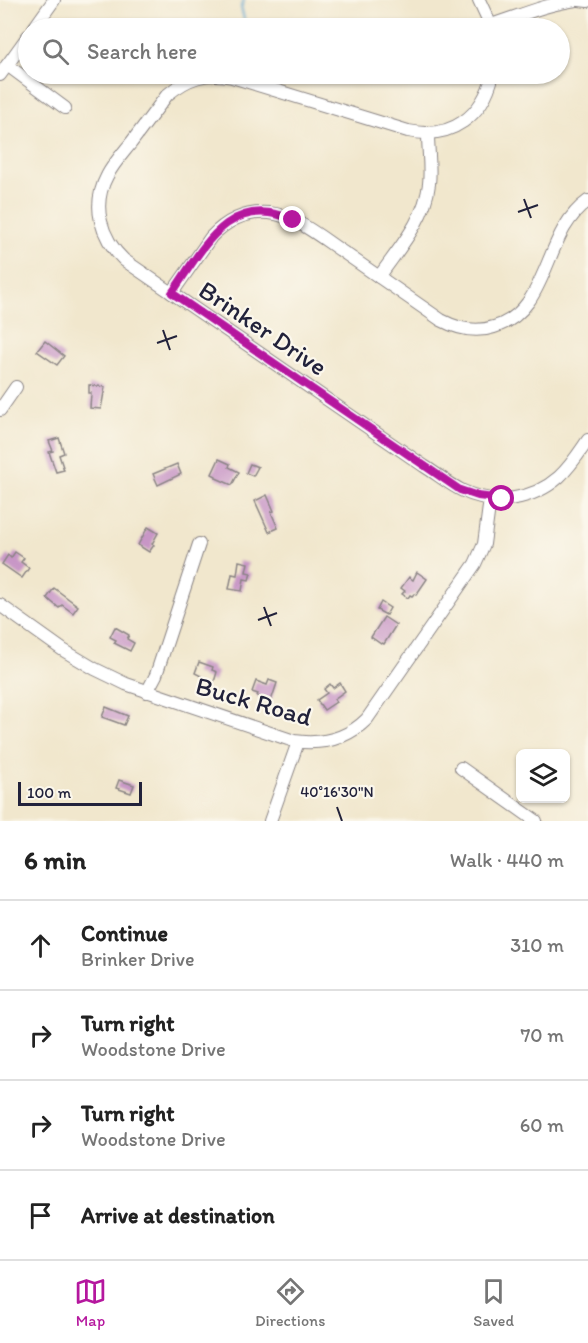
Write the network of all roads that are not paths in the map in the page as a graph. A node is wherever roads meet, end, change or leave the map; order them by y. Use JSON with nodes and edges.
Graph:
{"nodes":[{"id":1,"x":54,"y":0,"type":"edge"},
{"id":2,"x":479,"y":0,"type":"edge"},
{"id":3,"x":577,"y":0,"type":"edge"},
{"id":4,"x":588,"y":1,"type":"edge"},
{"id":5,"x":41,"y":18,"type":"edge"},
{"id":6,"x":488,"y":18,"type":"edge"},
{"id":7,"x":516,"y":18,"type":"edge"},
{"id":8,"x":18,"y":50,"type":"edge"},
{"id":9,"x":4,"y":70,"type":"edge"},
{"id":10,"x":18,"y":79,"type":"edge"},
{"id":11,"x":26,"y":84,"type":"edge"},
{"id":12,"x":182,"y":84,"type":"edge"},
{"id":13,"x":254,"y":84,"type":"edge"},
{"id":14,"x":490,"y":84,"type":"edge"},
{"id":15,"x":65,"y":108,"type":"dead end"},
{"id":16,"x":428,"y":134,"type":"junction"},
{"id":17,"x":588,"y":201,"type":"edge"},
{"id":18,"x":379,"y":277,"type":"junction"},
{"id":19,"x":172,"y":293,"type":"junction"},
{"id":20,"x":16,"y":387,"type":"dead end"},
{"id":21,"x":0,"y":410,"type":"edge"},
{"id":22,"x":588,"y":440,"type":"edge"},
{"id":23,"x":490,"y":499,"type":"junction"},
{"id":24,"x":199,"y":544,"type":"dead end"},
{"id":25,"x":0,"y":605,"type":"edge"},
{"id":26,"x":147,"y":692,"type":"junction"},
{"id":27,"x":298,"y":742,"type":"junction"},
{"id":28,"x":461,"y":768,"type":"dead end"},
{"id":29,"x":270,"y":821,"type":"edge"},
{"id":30,"x":536,"y":821,"type":"edge"}],
"edges":[{"from":1,"to":5,"type":"street"},
{"from":2,"to":6,"type":"street"},
{"from":3,"to":4,"type":"street"},
{"from":3,"to":7,"type":"street"},
{"from":8,"to":9,"type":"street"},
{"from":9,"to":10,"type":"street"},
{"from":11,"to":15,"type":"street"},
{"from":12,"to":19,"type":"street","name":"Brinker Drive"},
{"from":13,"to":16,"type":"street","name":"Brinker Drive"},
{"from":14,"to":16,"type":"street"},
{"from":16,"to":18,"type":"street"},
{"from":17,"to":18,"type":"street"},
{"from":18,"to":19,"type":"street"},
{"from":19,"to":23,"type":"street","name":"Brinker Drive"},
{"from":20,"to":21,"type":"street"},
{"from":22,"to":23,"type":"street","name":"Brinker Drive"},
{"from":23,"to":27,"type":"street","name":"Buck Road"},
{"from":24,"to":26,"type":"street"},
{"from":25,"to":26,"type":"street","name":"Buck Road"},
{"from":26,"to":27,"type":"street","name":"Buck Road"},
{"from":27,"to":29,"type":"street"},
{"from":28,"to":30,"type":"street"}]}
